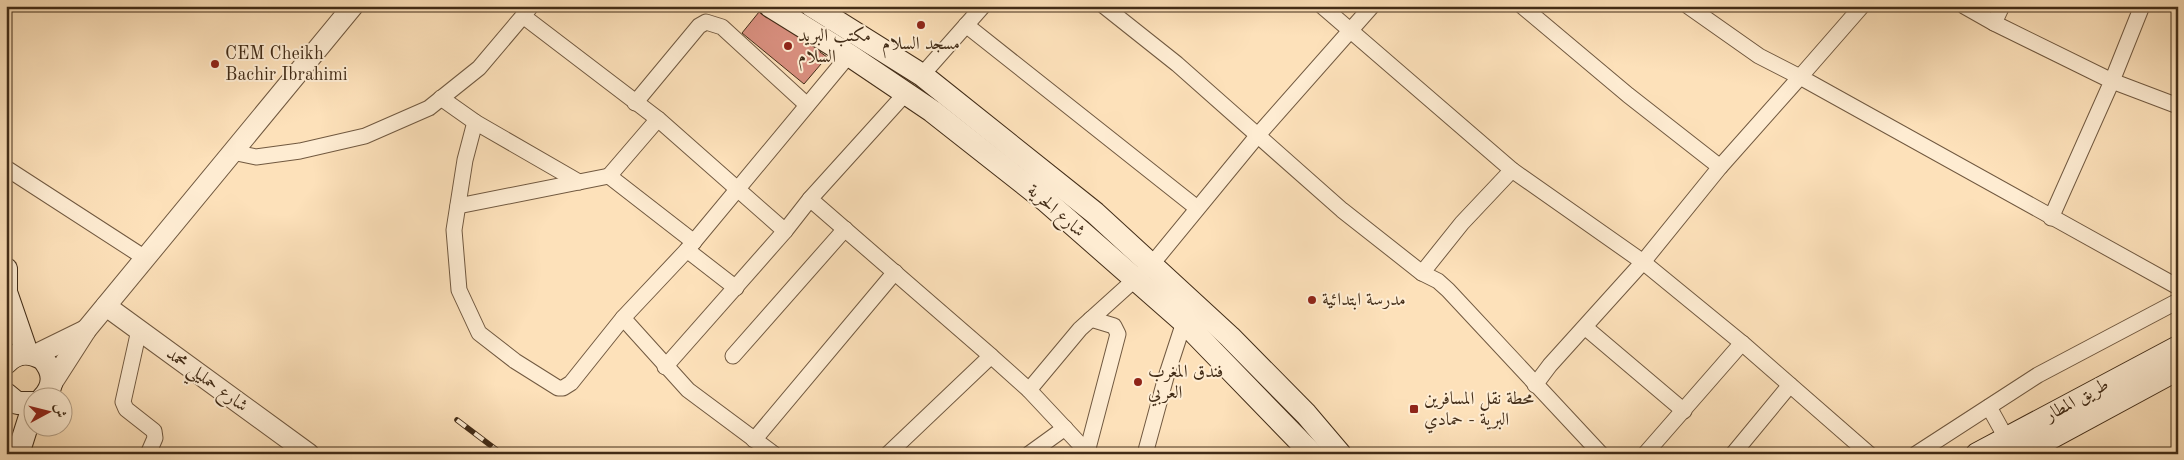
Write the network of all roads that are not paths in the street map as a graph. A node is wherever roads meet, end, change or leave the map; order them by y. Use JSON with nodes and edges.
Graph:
{"nodes":[{"id":1,"x":353,"y":6,"type":"edge"},
{"id":2,"x":770,"y":6,"type":"edge"},
{"id":3,"x":812,"y":6,"type":"edge"},
{"id":4,"x":983,"y":6,"type":"edge"},
{"id":5,"x":1104,"y":6,"type":"edge"},
{"id":6,"x":1322,"y":6,"type":"edge"},
{"id":7,"x":1372,"y":6,"type":"edge"},
{"id":8,"x":1522,"y":6,"type":"edge"},
{"id":9,"x":1688,"y":6,"type":"edge"},
{"id":10,"x":1862,"y":6,"type":"edge"},
{"id":11,"x":1964,"y":6,"type":"edge"},
{"id":12,"x":2002,"y":6,"type":"edge"},
{"id":13,"x":2142,"y":6,"type":"edge"},
{"id":14,"x":527,"y":11,"type":"edge"},
{"id":15,"x":1994,"y":23,"type":"junction"},
{"id":16,"x":966,"y":24,"type":"junction"},
{"id":17,"x":1350,"y":31,"type":"junction"},
{"id":18,"x":849,"y":55,"type":"junction"},
{"id":19,"x":922,"y":75,"type":"junction"},
{"id":20,"x":1800,"y":77,"type":"junction"},
{"id":21,"x":2112,"y":81,"type":"junction"},
{"id":22,"x":905,"y":94,"type":"junction"},
{"id":23,"x":441,"y":98,"type":"junction"},
{"id":24,"x":635,"y":103,"type":"junction"},
{"id":25,"x":807,"y":105,"type":"junction"},
{"id":26,"x":2178,"y":106,"type":"edge"},
{"id":27,"x":658,"y":119,"type":"junction"},
{"id":28,"x":475,"y":122,"type":"junction"},
{"id":29,"x":1258,"y":135,"type":"junction"},
{"id":30,"x":232,"y":152,"type":"junction"},
{"id":31,"x":1720,"y":167,"type":"junction"},
{"id":32,"x":6,"y":168,"type":"edge"},
{"id":33,"x":1512,"y":170,"type":"junction"},
{"id":34,"x":609,"y":176,"type":"junction"},
{"id":35,"x":578,"y":182,"type":"junction"},
{"id":36,"x":739,"y":188,"type":"junction"},
{"id":37,"x":810,"y":199,"type":"junction"},
{"id":38,"x":458,"y":206,"type":"junction"},
{"id":39,"x":1197,"y":208,"type":"junction"},
{"id":40,"x":2051,"y":218,"type":"junction"},
{"id":41,"x":844,"y":229,"type":"junction"},
{"id":42,"x":784,"y":231,"type":"junction"},
{"id":43,"x":691,"y":246,"type":"junction"},
{"id":44,"x":145,"y":258,"type":"junction"},
{"id":45,"x":1643,"y":262,"type":"junction"},
{"id":46,"x":1152,"y":264,"type":"junction"},
{"id":47,"x":6,"y":269,"type":"edge"},
{"id":48,"x":895,"y":272,"type":"junction"},
{"id":49,"x":1422,"y":273,"type":"junction"},
{"id":50,"x":1135,"y":280,"type":"junction"},
{"id":51,"x":2178,"y":287,"type":"edge"},
{"id":52,"x":736,"y":288,"type":"junction"},
{"id":53,"x":2178,"y":301,"type":"edge"},
{"id":54,"x":7,"y":306,"type":"edge"},
{"id":55,"x":106,"y":306,"type":"junction"},
{"id":56,"x":623,"y":318,"type":"junction"},
{"id":57,"x":1091,"y":319,"type":"junction"},
{"id":58,"x":1184,"y":322,"type":"junction"},
{"id":59,"x":1586,"y":328,"type":"junction"},
{"id":60,"x":86,"y":330,"type":"junction"},
{"id":61,"x":138,"y":330,"type":"junction"},
{"id":62,"x":1742,"y":343,"type":"junction"},
{"id":63,"x":2178,"y":347,"type":"edge"},
{"id":64,"x":31,"y":354,"type":"junction"},
{"id":65,"x":733,"y":356,"type":"dead end"},
{"id":66,"x":991,"y":356,"type":"junction"},
{"id":67,"x":6,"y":364,"type":"edge"},
{"id":68,"x":665,"y":367,"type":"junction"},
{"id":69,"x":2178,"y":369,"type":"edge"},
{"id":70,"x":1535,"y":385,"type":"junction"},
{"id":71,"x":1790,"y":386,"type":"junction"},
{"id":72,"x":48,"y":388,"type":"edge"},
{"id":73,"x":49,"y":388,"type":"edge"},
{"id":74,"x":1029,"y":390,"type":"junction"},
{"id":75,"x":6,"y":394,"type":"edge"},
{"id":76,"x":22,"y":403,"type":"edge"},
{"id":77,"x":1989,"y":407,"type":"junction"},
{"id":78,"x":1684,"y":411,"type":"junction"},
{"id":79,"x":1065,"y":428,"type":"junction"},
{"id":80,"x":23,"y":438,"type":"edge"},
{"id":81,"x":754,"y":440,"type":"junction"},
{"id":82,"x":2014,"y":449,"type":"edge"},
{"id":83,"x":6,"y":450,"type":"edge"},
{"id":84,"x":1088,"y":453,"type":"edge"},
{"id":85,"x":7,"y":454,"type":"edge"},
{"id":86,"x":18,"y":454,"type":"edge"},
{"id":87,"x":148,"y":454,"type":"edge"},
{"id":88,"x":309,"y":454,"type":"edge"},
{"id":89,"x":774,"y":454,"type":"edge"},
{"id":90,"x":888,"y":454,"type":"edge"},
{"id":91,"x":1029,"y":454,"type":"edge"},
{"id":92,"x":1145,"y":454,"type":"edge"},
{"id":93,"x":1312,"y":454,"type":"edge"},
{"id":94,"x":1340,"y":454,"type":"edge"},
{"id":95,"x":1601,"y":454,"type":"edge"},
{"id":96,"x":1645,"y":454,"type":"edge"},
{"id":97,"x":1733,"y":454,"type":"edge"},
{"id":98,"x":1869,"y":454,"type":"edge"},
{"id":99,"x":1916,"y":454,"type":"edge"},
{"id":100,"x":1977,"y":454,"type":"edge"}],
"edges":[{"from":1,"to":30,"type":"street"},
{"from":2,"to":18,"type":"main road","name":"شارع الحرية"},
{"from":3,"to":19,"type":"main road","name":"شارع الحرية"},
{"from":4,"to":16,"type":"street"},
{"from":5,"to":29,"type":"street"},
{"from":6,"to":17,"type":"street"},
{"from":7,"to":17,"type":"street"},
{"from":8,"to":31,"type":"street"},
{"from":9,"to":20,"type":"street"},
{"from":10,"to":20,"type":"street"},
{"from":11,"to":15,"type":"street"},
{"from":12,"to":15,"type":"street"},
{"from":13,"to":21,"type":"street"},
{"from":14,"to":23,"type":"street"},
{"from":14,"to":24,"type":"street"},
{"from":15,"to":21,"type":"street"},
{"from":16,"to":19,"type":"street"},
{"from":16,"to":39,"type":"street"},
{"from":17,"to":29,"type":"street"},
{"from":17,"to":33,"type":"street"},
{"from":18,"to":22,"type":"main road","name":"شارع الحرية"},
{"from":18,"to":25,"type":"street"},
{"from":19,"to":46,"type":"main road","name":"شارع الحرية"},
{"from":20,"to":31,"type":"street"},
{"from":20,"to":40,"type":"street"},
{"from":21,"to":26,"type":"street"},
{"from":21,"to":40,"type":"street"},
{"from":22,"to":37,"type":"street"},
{"from":22,"to":50,"type":"main road","name":"شارع الحرية"},
{"from":23,"to":28,"type":"street"},
{"from":23,"to":30,"type":"street"},
{"from":24,"to":25,"type":"street"},
{"from":24,"to":27,"type":"street"},
{"from":25,"to":36,"type":"street"},
{"from":27,"to":34,"type":"street"},
{"from":27,"to":36,"type":"street"},
{"from":28,"to":35,"type":"street"},
{"from":28,"to":38,"type":"street"},
{"from":29,"to":39,"type":"street"},
{"from":29,"to":49,"type":"street"},
{"from":30,"to":44,"type":"street"},
{"from":31,"to":45,"type":"street"},
{"from":32,"to":44,"type":"street"},
{"from":33,"to":45,"type":"street"},
{"from":33,"to":49,"type":"street"},
{"from":34,"to":35,"type":"street"},
{"from":34,"to":43,"type":"street"},
{"from":35,"to":38,"type":"street"},
{"from":36,"to":42,"type":"street"},
{"from":36,"to":43,"type":"street"},
{"from":37,"to":41,"type":"street"},
{"from":37,"to":42,"type":"street"},
{"from":38,"to":56,"type":"street"},
{"from":39,"to":46,"type":"street"},
{"from":40,"to":51,"type":"street"},
{"from":41,"to":48,"type":"street"},
{"from":41,"to":65,"type":"street"},
{"from":42,"to":52,"type":"street"},
{"from":43,"to":52,"type":"street"},
{"from":43,"to":56,"type":"street"},
{"from":44,"to":55,"type":"street"},
{"from":45,"to":59,"type":"street"},
{"from":45,"to":62,"type":"street"},
{"from":46,"to":50,"type":"street"},
{"from":46,"to":94,"type":"main road","name":"شارع الحرية"},
{"from":47,"to":54,"type":"main road"},
{"from":48,"to":66,"type":"street"},
{"from":48,"to":81,"type":"street"},
{"from":49,"to":70,"type":"street"},
{"from":50,"to":57,"type":"street"},
{"from":50,"to":58,"type":"main road","name":"شارع الحرية"},
{"from":52,"to":68,"type":"street"},
{"from":53,"to":77,"type":"street"},
{"from":54,"to":64,"type":"main road"},
{"from":55,"to":60,"type":"street"},
{"from":55,"to":61,"type":"street","name":"شارع حمليلي محمد"},
{"from":56,"to":68,"type":"street"},
{"from":57,"to":74,"type":"street"},
{"from":57,"to":84,"type":"street"},
{"from":58,"to":92,"type":"street"},
{"from":58,"to":93,"type":"main road","name":"شارع الحرية"},
{"from":59,"to":70,"type":"street"},
{"from":59,"to":78,"type":"street"},
{"from":60,"to":64,"type":"street"},
{"from":60,"to":73,"type":"street"},
{"from":61,"to":87,"type":"street"},
{"from":61,"to":88,"type":"street","name":"شارع حمليلي محمد"},
{"from":62,"to":71,"type":"street"},
{"from":62,"to":78,"type":"street"},
{"from":63,"to":82,"type":"main road","name":"طريق المطار"},
{"from":64,"to":67,"type":"main road"},
{"from":64,"to":72,"type":"main road"},
{"from":66,"to":74,"type":"street"},
{"from":66,"to":90,"type":"street"},
{"from":68,"to":81,"type":"street"},
{"from":69,"to":82,"type":"main road","name":"طريق المطار"},
{"from":70,"to":95,"type":"street"},
{"from":71,"to":97,"type":"street"},
{"from":71,"to":98,"type":"street"},
{"from":74,"to":79,"type":"street"},
{"from":75,"to":76,"type":"main road"},
{"from":77,"to":82,"type":"street"},
{"from":77,"to":99,"type":"street"},
{"from":78,"to":96,"type":"street"},
{"from":79,"to":84,"type":"street"},
{"from":79,"to":91,"type":"street"},
{"from":80,"to":86,"type":"main road"},
{"from":81,"to":89,"type":"street"},
{"from":82,"to":100,"type":"main road","name":"طريق المطار"},
{"from":83,"to":85,"type":"main road"}]}
